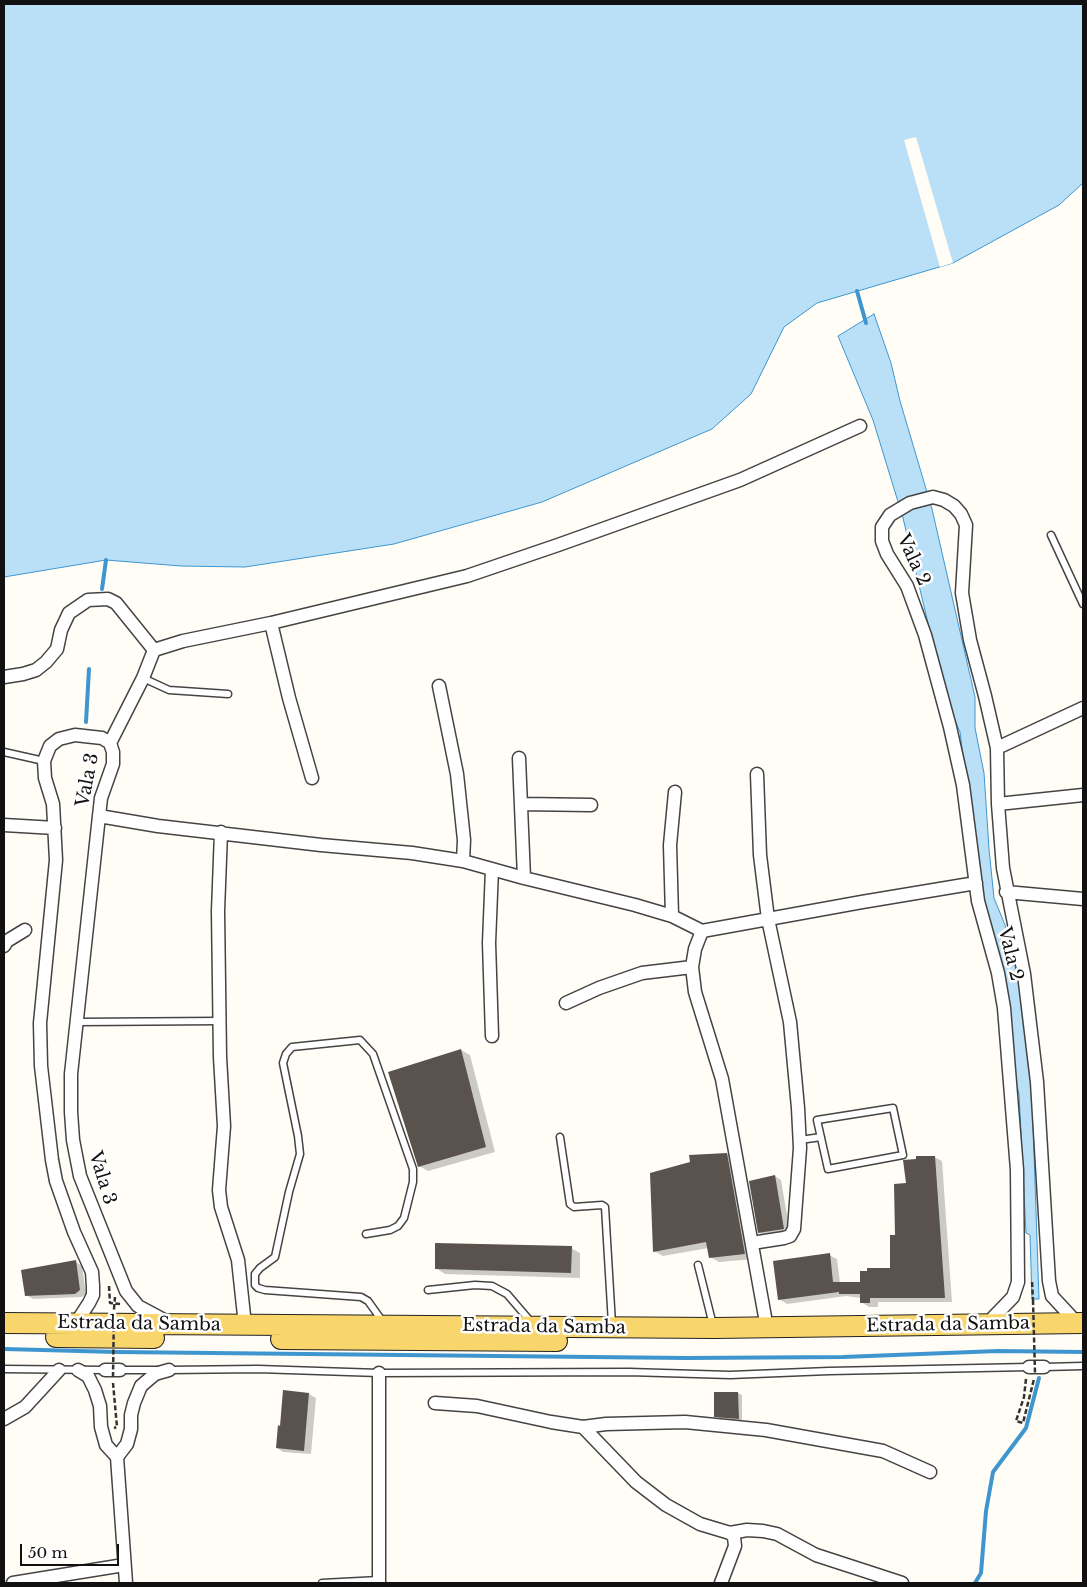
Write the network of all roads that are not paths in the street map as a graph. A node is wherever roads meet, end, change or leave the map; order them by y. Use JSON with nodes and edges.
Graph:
{"nodes":[{"id":1,"x":860,"y":426,"type":"dead end"},
{"id":2,"x":1051,"y":535,"type":"dead end"},
{"id":3,"x":1083,"y":604,"type":"edge"},
{"id":4,"x":271,"y":624,"type":"junction"},
{"id":5,"x":154,"y":650,"type":"junction"},
{"id":6,"x":4,"y":677,"type":"edge"},
{"id":7,"x":143,"y":678,"type":"junction"},
{"id":8,"x":439,"y":686,"type":"dead end"},
{"id":9,"x":228,"y":694,"type":"dead end"},
{"id":10,"x":1083,"y":708,"type":"edge"},
{"id":11,"x":106,"y":740,"type":"junction"},
{"id":12,"x":997,"y":748,"type":"junction"},
{"id":13,"x":4,"y":752,"type":"edge"},
{"id":14,"x":519,"y":758,"type":"dead end"},
{"id":15,"x":44,"y":761,"type":"junction"},
{"id":16,"x":757,"y":774,"type":"dead end"},
{"id":17,"x":312,"y":778,"type":"dead end"},
{"id":18,"x":675,"y":792,"type":"dead end"},
{"id":19,"x":1083,"y":795,"type":"edge"},
{"id":20,"x":522,"y":804,"type":"junction"},
{"id":21,"x":998,"y":804,"type":"junction"},
{"id":22,"x":590,"y":805,"type":"dead end"},
{"id":23,"x":99,"y":816,"type":"junction"},
{"id":24,"x":4,"y":825,"type":"edge"},
{"id":25,"x":55,"y":828,"type":"junction"},
{"id":26,"x":221,"y":832,"type":"junction"},
{"id":27,"x":463,"y":861,"type":"junction"},
{"id":28,"x":492,"y":869,"type":"junction"},
{"id":29,"x":524,"y":878,"type":"junction"},
{"id":30,"x":976,"y":883,"type":"junction"},
{"id":31,"x":1006,"y":892,"type":"junction"},
{"id":32,"x":1083,"y":899,"type":"edge"},
{"id":33,"x":672,"y":916,"type":"junction"},
{"id":34,"x":768,"y":919,"type":"junction"},
{"id":35,"x":25,"y":930,"type":"dead end"},
{"id":36,"x":702,"y":932,"type":"junction"},
{"id":37,"x":4,"y":946,"type":"edge"},
{"id":38,"x":692,"y":967,"type":"junction"},
{"id":39,"x":566,"y":1003,"type":"dead end"},
{"id":40,"x":78,"y":1022,"type":"junction"},
{"id":41,"x":220,"y":1022,"type":"junction"},
{"id":42,"x":492,"y":1036,"type":"dead end"},
{"id":43,"x":560,"y":1137,"type":"dead end"},
{"id":44,"x":821,"y":1137,"type":"junction"},
{"id":45,"x":800,"y":1140,"type":"junction"},
{"id":46,"x":366,"y":1234,"type":"dead end"},
{"id":47,"x":752,"y":1243,"type":"junction"},
{"id":48,"x":698,"y":1265,"type":"dead end"},
{"id":49,"x":428,"y":1290,"type":"dead end"},
{"id":50,"x":4,"y":1323,"type":"edge"},
{"id":51,"x":76,"y":1323,"type":"junction"},
{"id":52,"x":173,"y":1325,"type":"junction"},
{"id":53,"x":245,"y":1325,"type":"junction"},
{"id":54,"x":385,"y":1325,"type":"junction"},
{"id":55,"x":986,"y":1325,"type":"junction"},
{"id":56,"x":534,"y":1327,"type":"junction"},
{"id":57,"x":1081,"y":1327,"type":"edge"},
{"id":58,"x":612,"y":1328,"type":"junction"},
{"id":59,"x":714,"y":1328,"type":"junction"},
{"id":60,"x":767,"y":1328,"type":"junction"},
{"id":61,"x":4,"y":1336,"type":"edge"},
{"id":62,"x":1083,"y":1366,"type":"edge"},
{"id":63,"x":4,"y":1369,"type":"edge"},
{"id":64,"x":59,"y":1370,"type":"junction"},
{"id":65,"x":78,"y":1370,"type":"junction"},
{"id":66,"x":169,"y":1370,"type":"junction"},
{"id":67,"x":379,"y":1373,"type":"junction"},
{"id":68,"x":434,"y":1403,"type":"dead end"},
{"id":69,"x":4,"y":1419,"type":"edge"},
{"id":70,"x":583,"y":1427,"type":"junction"},
{"id":71,"x":117,"y":1456,"type":"junction"},
{"id":72,"x":930,"y":1472,"type":"dead end"},
{"id":73,"x":730,"y":1533,"type":"junction"},
{"id":74,"x":124,"y":1565,"type":"junction"},
{"id":75,"x":379,"y":1581,"type":"edge"},
{"id":76,"x":14,"y":1583,"type":"edge"},
{"id":77,"x":126,"y":1583,"type":"edge"},
{"id":78,"x":322,"y":1583,"type":"edge"},
{"id":79,"x":721,"y":1583,"type":"edge"},
{"id":80,"x":902,"y":1583,"type":"edge"}],
"edges":[{"from":1,"to":4,"type":"street"},
{"from":2,"to":3,"type":"lane"},
{"from":4,"to":5,"type":"street"},
{"from":4,"to":17,"type":"street"},
{"from":5,"to":6,"type":"street"},
{"from":5,"to":7,"type":"street"},
{"from":7,"to":9,"type":"lane"},
{"from":7,"to":11,"type":"street"},
{"from":8,"to":27,"type":"street"},
{"from":10,"to":12,"type":"street"},
{"from":11,"to":15,"type":"street","name":"Vala 3"},
{"from":11,"to":23,"type":"street","name":"Vala 3"},
{"from":12,"to":21,"type":"street","name":"Vala 2"},
{"from":12,"to":30,"type":"street","name":"Vala 2"},
{"from":13,"to":15,"type":"lane"},
{"from":14,"to":20,"type":"street"},
{"from":15,"to":25,"type":"street","name":"Vala 3"},
{"from":16,"to":34,"type":"street"},
{"from":18,"to":33,"type":"street"},
{"from":19,"to":21,"type":"street"},
{"from":20,"to":22,"type":"street"},
{"from":20,"to":29,"type":"street"},
{"from":21,"to":31,"type":"street","name":"Vala 2"},
{"from":23,"to":26,"type":"street"},
{"from":23,"to":40,"type":"street","name":"Vala 3"},
{"from":24,"to":25,"type":"street"},
{"from":25,"to":51,"type":"street","name":"Vala 3"},
{"from":26,"to":27,"type":"street"},
{"from":26,"to":41,"type":"street"},
{"from":27,"to":28,"type":"street"},
{"from":28,"to":29,"type":"street"},
{"from":28,"to":42,"type":"street"},
{"from":29,"to":33,"type":"street"},
{"from":30,"to":34,"type":"street"},
{"from":30,"to":55,"type":"street","name":"Vala 2"},
{"from":31,"to":32,"type":"street"},
{"from":31,"to":57,"type":"street","name":"Vala 2"},
{"from":33,"to":36,"type":"street"},
{"from":34,"to":36,"type":"street"},
{"from":34,"to":45,"type":"street"},
{"from":35,"to":37,"type":"street"},
{"from":36,"to":38,"type":"street"},
{"from":38,"to":39,"type":"street"},
{"from":38,"to":47,"type":"street"},
{"from":40,"to":41,"type":"lane"},
{"from":40,"to":52,"type":"street","name":"Vala 3"},
{"from":41,"to":53,"type":"street"},
{"from":43,"to":58,"type":"lane"},
{"from":44,"to":44,"type":"lane"},
{"from":44,"to":45,"type":"lane"},
{"from":45,"to":47,"type":"street"},
{"from":46,"to":54,"type":"lane"},
{"from":47,"to":60,"type":"street"},
{"from":48,"to":59,"type":"lane"},
{"from":49,"to":56,"type":"lane"},
{"from":50,"to":51,"type":"main road","name":"Estrada da Samba"},
{"from":51,"to":52,"type":"main road","name":"Estrada da Samba"},
{"from":52,"to":53,"type":"main road","name":"Estrada da Samba"},
{"from":53,"to":54,"type":"main road","name":"Estrada da Samba"},
{"from":54,"to":56,"type":"main road","name":"Estrada da Samba"},
{"from":55,"to":57,"type":"main road","name":"Estrada da Samba"},
{"from":55,"to":60,"type":"main road","name":"Estrada da Samba"},
{"from":56,"to":58,"type":"main road","name":"Estrada da Samba"},
{"from":57,"to":61,"type":"main road","name":"Estrada da Samba"},
{"from":58,"to":59,"type":"main road","name":"Estrada da Samba"},
{"from":59,"to":60,"type":"main road","name":"Estrada da Samba"},
{"from":62,"to":67,"type":"lane"},
{"from":63,"to":64,"type":"lane"},
{"from":64,"to":65,"type":"lane"},
{"from":64,"to":69,"type":"street"},
{"from":65,"to":66,"type":"lane"},
{"from":65,"to":71,"type":"street"},
{"from":66,"to":67,"type":"lane"},
{"from":66,"to":71,"type":"street"},
{"from":67,"to":75,"type":"street"},
{"from":68,"to":70,"type":"street"},
{"from":70,"to":72,"type":"street"},
{"from":70,"to":73,"type":"street"},
{"from":71,"to":74,"type":"street"},
{"from":73,"to":79,"type":"street"},
{"from":73,"to":80,"type":"street"},
{"from":74,"to":76,"type":"street"},
{"from":74,"to":77,"type":"street"},
{"from":75,"to":78,"type":"lane"}]}
